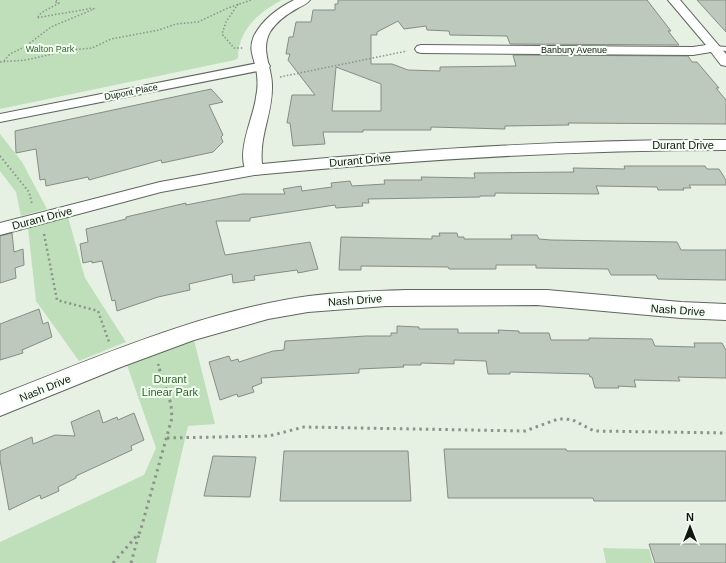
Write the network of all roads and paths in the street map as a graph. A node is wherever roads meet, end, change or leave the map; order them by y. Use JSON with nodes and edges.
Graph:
{"nodes":[{"id":1,"x":57,"y":0,"type":"edge"},
{"id":2,"x":251,"y":0,"type":"edge"},
{"id":3,"x":304,"y":0,"type":"edge"},
{"id":4,"x":674,"y":0,"type":"edge"},
{"id":5,"x":238,"y":3,"type":"junction"},
{"id":6,"x":234,"y":48,"type":"dead end"},
{"id":7,"x":720,"y":48,"type":"edge"},
{"id":8,"x":421,"y":49,"type":"joint"},
{"id":9,"x":1,"y":62,"type":"edge"},
{"id":10,"x":726,"y":62,"type":"edge"},
{"id":11,"x":263,"y":73,"type":"junction"},
{"id":12,"x":0,"y":118,"type":"edge"},
{"id":13,"x":726,"y":145,"type":"edge"},
{"id":14,"x":0,"y":156,"type":"edge"},
{"id":15,"x":254,"y":170,"type":"junction"},
{"id":16,"x":32,"y":205,"type":"dead end"},
{"id":17,"x":0,"y":229,"type":"edge"},
{"id":18,"x":46,"y":246,"type":"dead end"},
{"id":19,"x":726,"y":312,"type":"edge"},
{"id":20,"x":106,"y":334,"type":"dead end"},
{"id":21,"x":160,"y":372,"type":"dead end"},
{"id":22,"x":0,"y":406,"type":"edge"},
{"id":23,"x":726,"y":433,"type":"edge"},
{"id":24,"x":167,"y":438,"type":"junction"},
{"id":25,"x":140,"y":532,"type":"junction"},
{"id":26,"x":113,"y":563,"type":"edge"},
{"id":27,"x":131,"y":563,"type":"edge"}],
"edges":[{"from":1,"to":9,"type":"path"},
{"from":2,"to":5,"type":"path"},
{"from":3,"to":11,"type":"street"},
{"from":4,"to":7,"type":"street"},
{"from":5,"to":6,"type":"path"},
{"from":5,"to":9,"type":"path"},
{"from":7,"to":8,"type":"street","name":"Banbury Avenue"},
{"from":7,"to":10,"type":"street"},
{"from":8,"to":11,"type":"path"},
{"from":11,"to":12,"type":"street","name":"Dupont Place"},
{"from":11,"to":15,"type":"street"},
{"from":13,"to":15,"type":"street","name":"Durant Drive"},
{"from":14,"to":16,"type":"path"},
{"from":15,"to":17,"type":"street","name":"Durant Drive"},
{"from":18,"to":20,"type":"path"},
{"from":19,"to":22,"type":"street","name":"Nash Drive"},
{"from":21,"to":24,"type":"path"},
{"from":23,"to":24,"type":"path"},
{"from":24,"to":25,"type":"path"},
{"from":25,"to":26,"type":"path"},
{"from":25,"to":27,"type":"path"}]}
